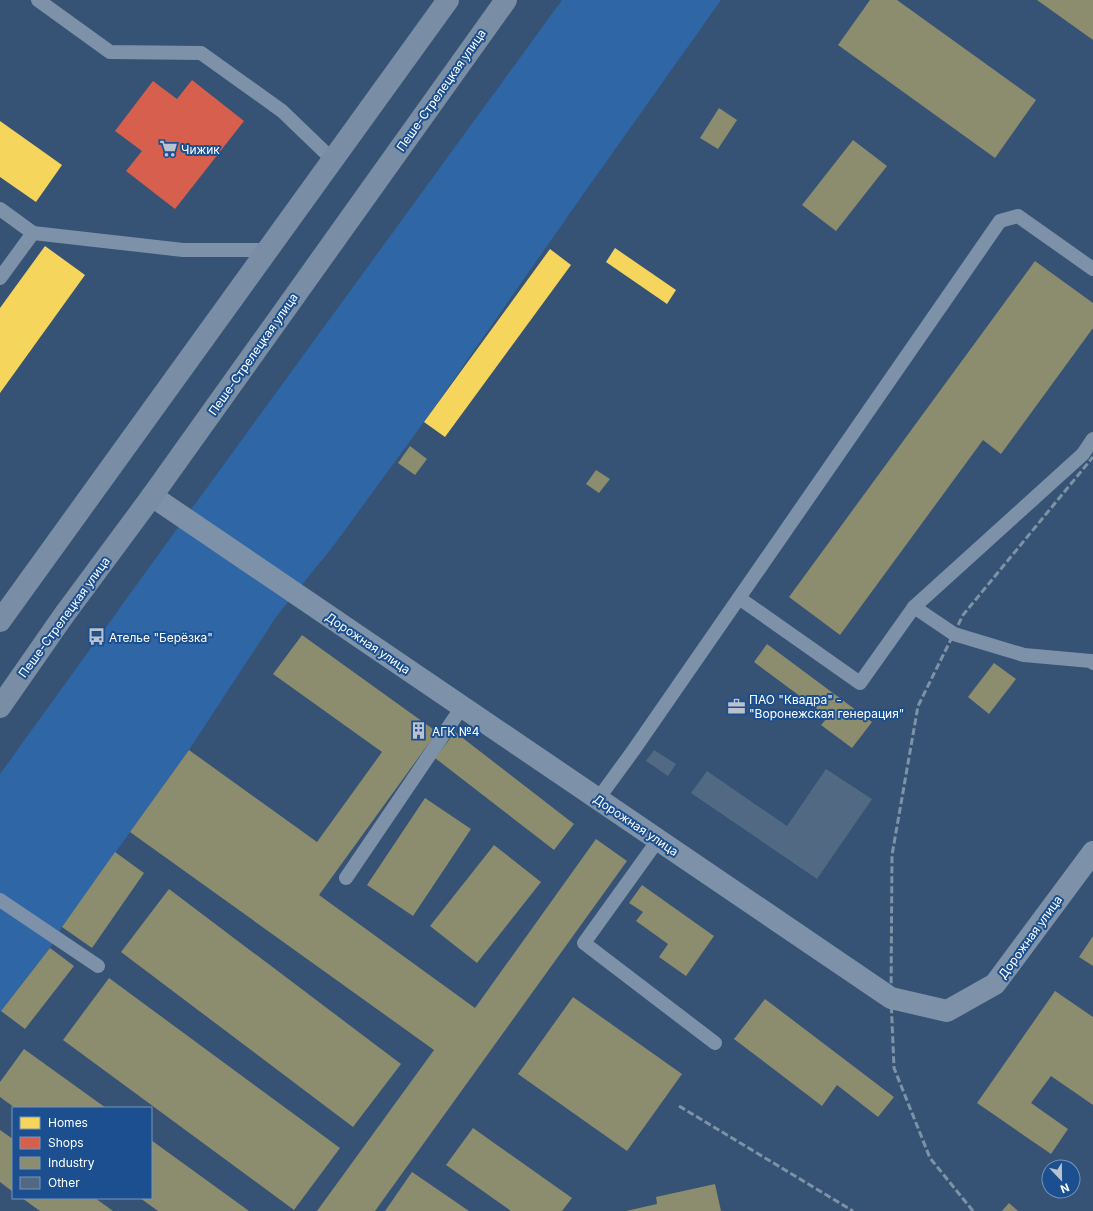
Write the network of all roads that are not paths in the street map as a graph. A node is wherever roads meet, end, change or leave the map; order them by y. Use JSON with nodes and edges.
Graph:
{"nodes":[{"id":1,"x":38,"y":0,"type":"edge"},
{"id":2,"x":448,"y":0,"type":"edge"},
{"id":3,"x":506,"y":0,"type":"edge"},
{"id":4,"x":333,"y":160,"type":"junction"},
{"id":5,"x":0,"y":209,"type":"edge"},
{"id":6,"x":33,"y":233,"type":"junction"},
{"id":7,"x":268,"y":250,"type":"junction"},
{"id":8,"x":1093,"y":269,"type":"edge"},
{"id":9,"x":0,"y":278,"type":"edge"},
{"id":10,"x":1093,"y":439,"type":"edge"},
{"id":11,"x":152,"y":496,"type":"junction"},
{"id":12,"x":739,"y":598,"type":"junction"},
{"id":13,"x":914,"y":607,"type":"junction"},
{"id":14,"x":2,"y":613,"type":"edge"},
{"id":15,"x":1093,"y":663,"type":"edge"},
{"id":16,"x":0,"y":707,"type":"edge"},
{"id":17,"x":462,"y":707,"type":"junction"},
{"id":18,"x":598,"y":799,"type":"junction"},
{"id":19,"x":658,"y":840,"type":"junction"},
{"id":20,"x":1093,"y":852,"type":"edge"},
{"id":21,"x":346,"y":878,"type":"dead end"},
{"id":22,"x":0,"y":900,"type":"edge"},
{"id":23,"x":98,"y":966,"type":"dead end"},
{"id":24,"x":715,"y":1043,"type":"dead end"}],
"edges":[{"from":1,"to":4,"type":"lane"},
{"from":2,"to":4,"type":"main road"},
{"from":3,"to":11,"type":"main road","name":"Пеше-Стрелецкая улица"},
{"from":4,"to":7,"type":"main road"},
{"from":5,"to":6,"type":"lane"},
{"from":6,"to":7,"type":"lane"},
{"from":6,"to":9,"type":"lane"},
{"from":7,"to":14,"type":"main road"},
{"from":8,"to":12,"type":"lane"},
{"from":10,"to":13,"type":"lane"},
{"from":11,"to":16,"type":"main road","name":"Пеше-Стрелецкая улица"},
{"from":11,"to":17,"type":"street","name":"Дорожная улица"},
{"from":12,"to":13,"type":"lane"},
{"from":12,"to":18,"type":"lane"},
{"from":13,"to":15,"type":"lane"},
{"from":17,"to":18,"type":"street","name":"Дорожная улица"},
{"from":17,"to":21,"type":"lane"},
{"from":18,"to":19,"type":"street","name":"Дорожная улица"},
{"from":19,"to":20,"type":"street","name":"Дорожная улица"},
{"from":19,"to":24,"type":"lane"},
{"from":22,"to":23,"type":"lane"}]}
